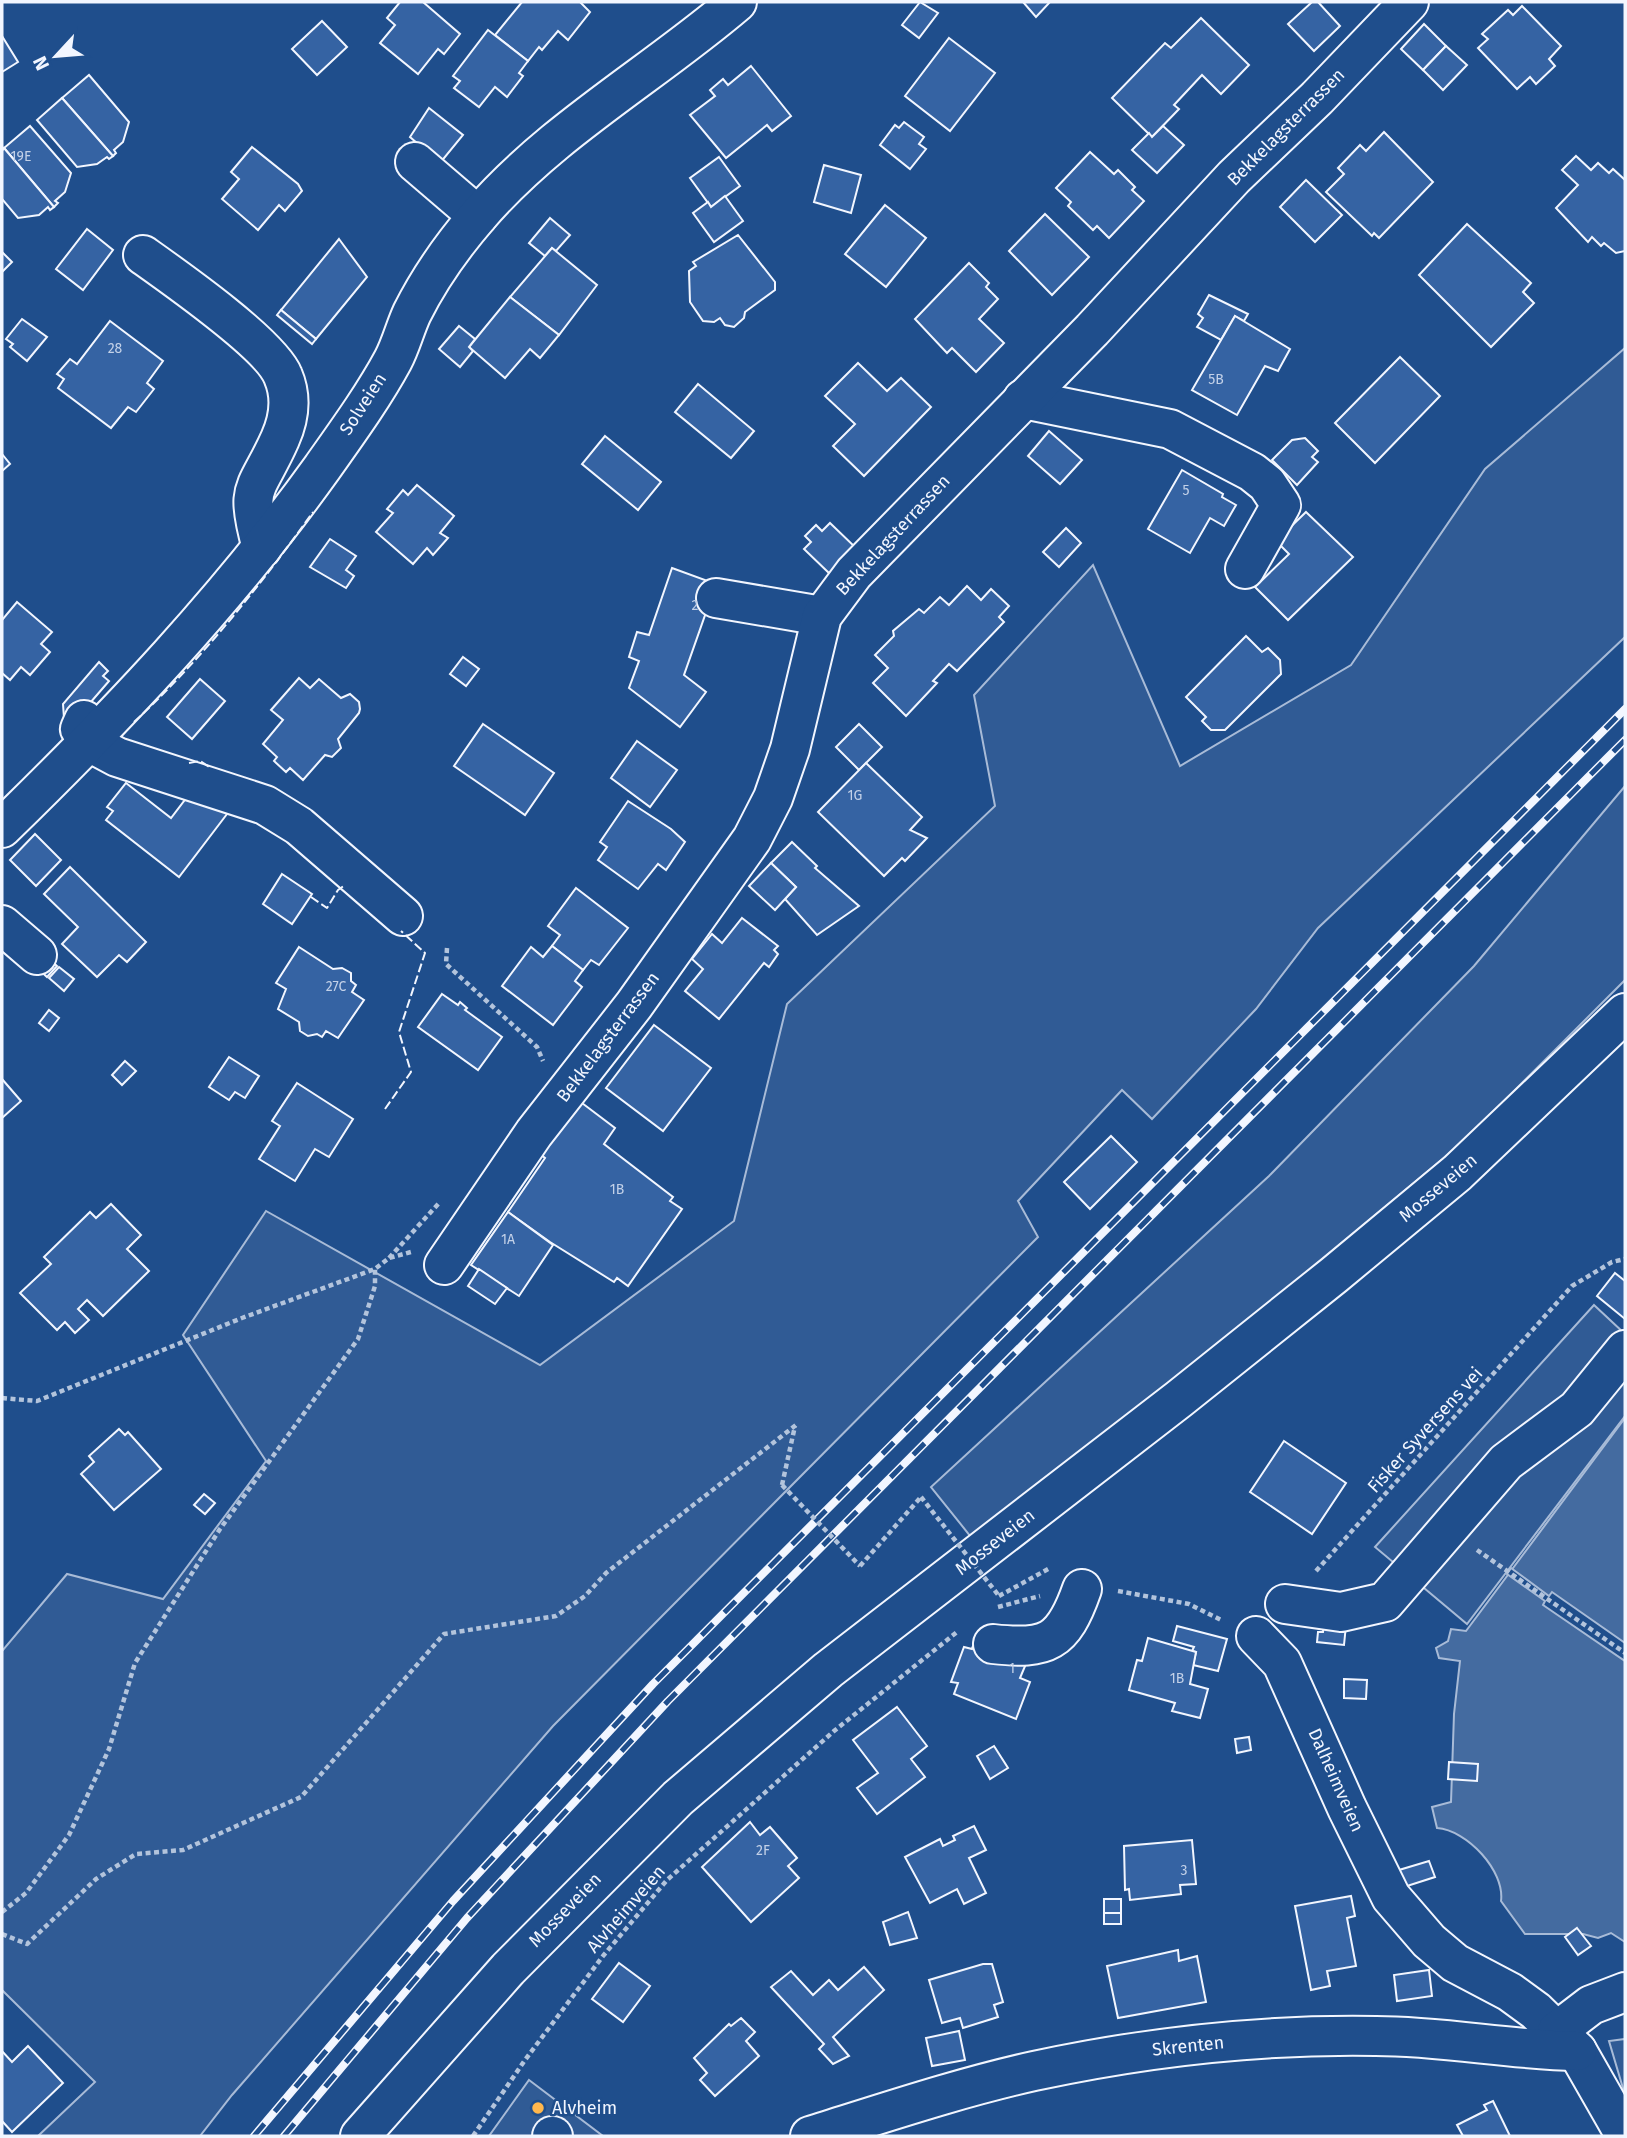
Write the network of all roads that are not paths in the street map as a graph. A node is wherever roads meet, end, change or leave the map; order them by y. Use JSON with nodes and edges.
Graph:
{"nodes":[{"id":1,"x":737,"y":2,"type":"edge"},
{"id":2,"x":1409,"y":2,"type":"edge"},
{"id":3,"x":415,"y":162,"type":"dead end"},
{"id":4,"x":478,"y":216,"type":"junction"},
{"id":5,"x":143,"y":255,"type":"dead end"},
{"id":6,"x":1023,"y":399,"type":"junction"},
{"id":7,"x":261,"y":548,"type":"junction"},
{"id":8,"x":1245,"y":569,"type":"dead end"},
{"id":9,"x":716,"y":598,"type":"dead end"},
{"id":10,"x":822,"y":616,"type":"junction"},
{"id":11,"x":104,"y":692,"type":"dead end"},
{"id":12,"x":89,"y":742,"type":"junction"},
{"id":13,"x":2,"y":828,"type":"edge"},
{"id":14,"x":403,"y":916,"type":"dead end"},
{"id":15,"x":2,"y":925,"type":"edge"},
{"id":16,"x":37,"y":955,"type":"dead end"},
{"id":17,"x":1625,"y":1013,"type":"edge"},
{"id":18,"x":444,"y":1265,"type":"dead end"},
{"id":19,"x":1625,"y":1350,"type":"edge"},
{"id":20,"x":1068,"y":1578,"type":"road end"},
{"id":21,"x":1285,"y":1604,"type":"road end"},
{"id":22,"x":984,"y":1627,"type":"road end"},
{"id":23,"x":1256,"y":1636,"type":"road end"},
{"id":24,"x":1625,"y":1992,"type":"edge"},
{"id":25,"x":1567,"y":2041,"type":"junction"},
{"id":26,"x":394,"y":2101,"type":"junction"},
{"id":27,"x":1625,"y":2135,"type":"edge"},
{"id":28,"x":360,"y":2136,"type":"edge"},
{"id":29,"x":376,"y":2136,"type":"edge"},
{"id":30,"x":810,"y":2136,"type":"edge"}],
"edges":[{"from":1,"to":4,"type":"main road","name":"Solveien"},
{"from":2,"to":6,"type":"main road","name":"Bekkelagsterrassen"},
{"from":3,"to":4,"type":"main road"},
{"from":4,"to":7,"type":"main road","name":"Solveien"},
{"from":5,"to":7,"type":"main road"},
{"from":6,"to":8,"type":"main road"},
{"from":6,"to":10,"type":"main road","name":"Bekkelagsterrassen"},
{"from":7,"to":12,"type":"main road","name":"Solveien"},
{"from":9,"to":10,"type":"main road"},
{"from":10,"to":18,"type":"main road","name":"Bekkelagsterrassen"},
{"from":11,"to":12,"type":"main road"},
{"from":12,"to":13,"type":"main road","name":"Solveien"},
{"from":12,"to":14,"type":"main road"},
{"from":15,"to":16,"type":"main road"},
{"from":17,"to":26,"type":"main road","name":"Mosseveien"},
{"from":19,"to":21,"type":"main road"},
{"from":20,"to":22,"type":"main road"},
{"from":23,"to":25,"type":"main road","name":"Dalheimveien"},
{"from":24,"to":25,"type":"main road"},
{"from":25,"to":27,"type":"main road","name":"Dalheimveien"},
{"from":25,"to":30,"type":"main road","name":"Skrenten"},
{"from":26,"to":28,"type":"main road","name":"Mosseveien"},
{"from":26,"to":29,"type":"main road","name":"Mosseveien"}]}
